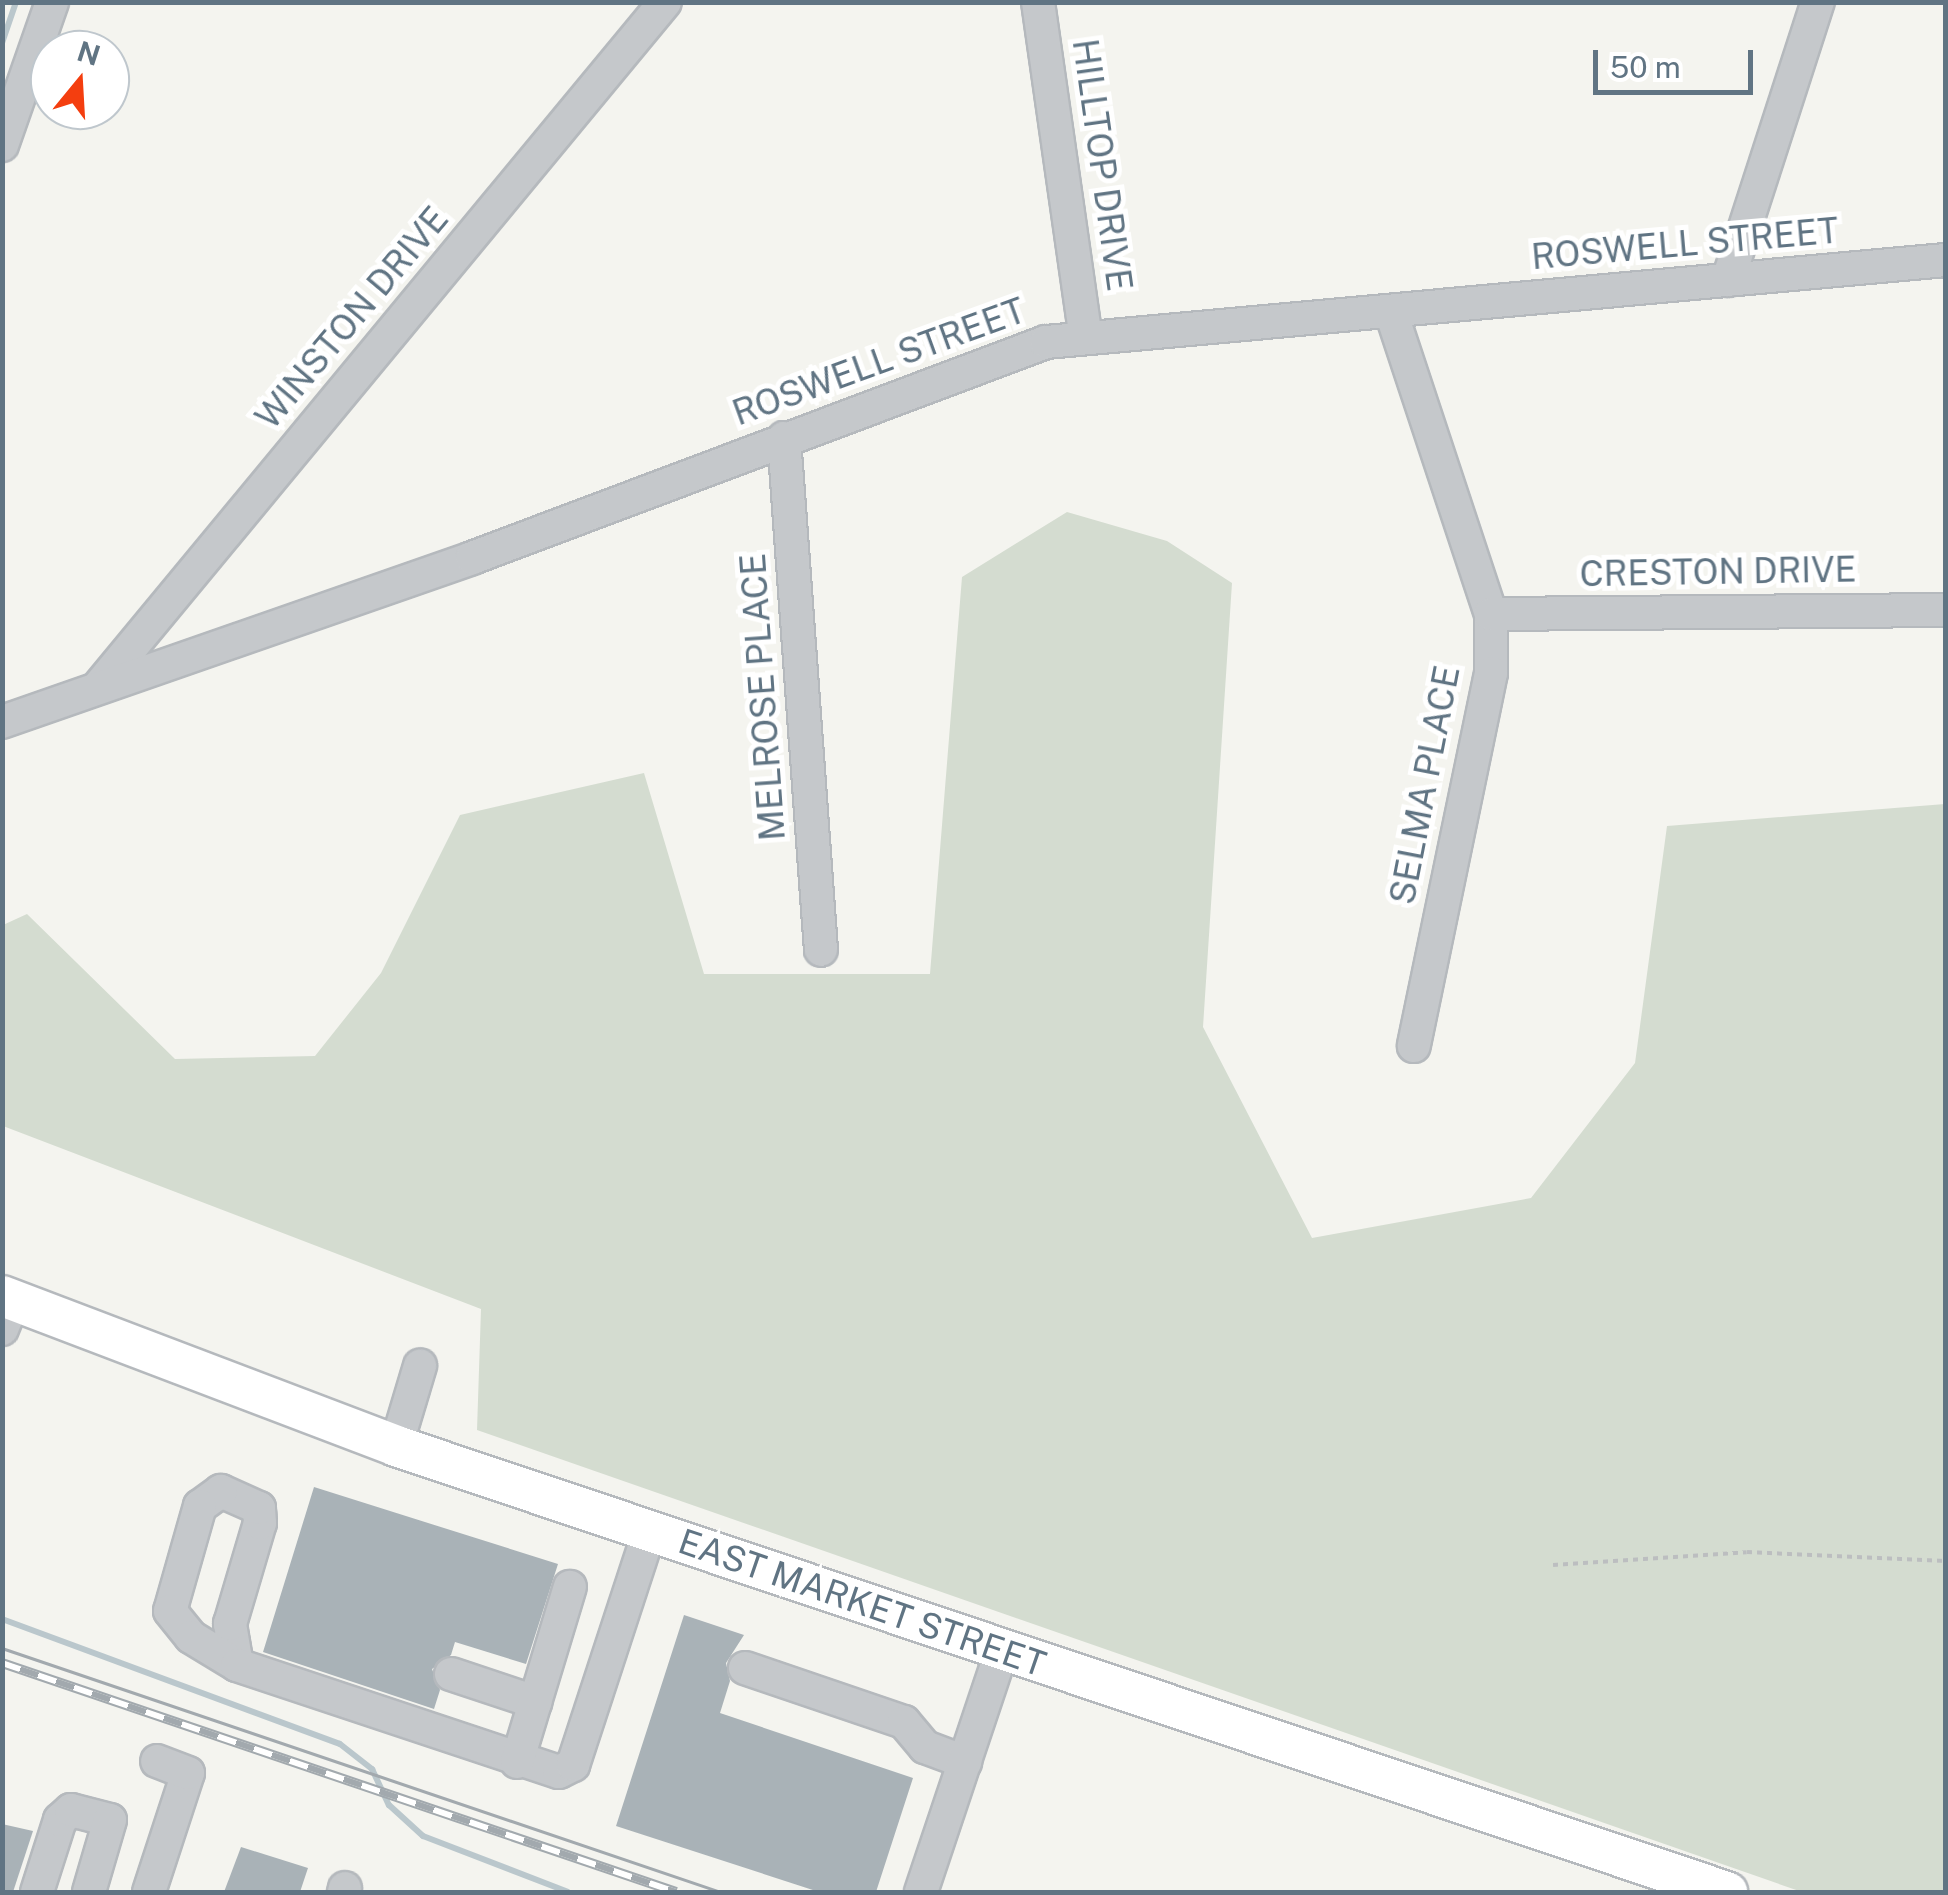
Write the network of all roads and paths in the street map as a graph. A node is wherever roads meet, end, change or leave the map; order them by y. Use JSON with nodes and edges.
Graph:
{"nodes":[{"id":1,"x":52,"y":2,"type":"edge"},
{"id":2,"x":665,"y":2,"type":"edge"},
{"id":3,"x":1038,"y":2,"type":"edge"},
{"id":4,"x":1818,"y":2,"type":"edge"},
{"id":5,"x":2,"y":145,"type":"edge"},
{"id":6,"x":1946,"y":260,"type":"edge"},
{"id":7,"x":1728,"y":280,"type":"junction"},
{"id":8,"x":1390,"y":312,"type":"junction"},
{"id":9,"x":1086,"y":338,"type":"junction"},
{"id":10,"x":784,"y":438,"type":"junction"},
{"id":11,"x":1946,"y":610,"type":"edge"},
{"id":12,"x":1491,"y":614,"type":"junction"},
{"id":13,"x":100,"y":685,"type":"junction"},
{"id":14,"x":2,"y":722,"type":"edge"},
{"id":15,"x":821,"y":950,"type":"dead end"},
{"id":16,"x":1414,"y":1046,"type":"dead end"},
{"id":17,"x":6,"y":1308,"type":"edge"},
{"id":18,"x":420,"y":1366,"type":"dead end"},
{"id":19,"x":396,"y":1446,"type":"junction"},
{"id":20,"x":649,"y":1532,"type":"junction"},
{"id":21,"x":1946,"y":1561,"type":"edge"},
{"id":22,"x":1553,"y":1565,"type":"dead end"},
{"id":23,"x":570,"y":1587,"type":"dead end"},
{"id":24,"x":1002,"y":1650,"type":"junction"},
{"id":25,"x":238,"y":1664,"type":"junction"},
{"id":26,"x":744,"y":1668,"type":"dead end"},
{"id":27,"x":451,"y":1674,"type":"dead end"},
{"id":28,"x":535,"y":1702,"type":"junction"},
{"id":29,"x":157,"y":1761,"type":"dead end"},
{"id":30,"x":517,"y":1762,"type":"junction"},
{"id":31,"x":965,"y":1762,"type":"junction"},
{"id":32,"x":37,"y":1892,"type":"edge"},
{"id":33,"x":90,"y":1892,"type":"edge"},
{"id":34,"x":148,"y":1892,"type":"edge"},
{"id":35,"x":921,"y":1892,"type":"edge"},
{"id":36,"x":1727,"y":1892,"type":"edge"}],
"edges":[{"from":1,"to":5,"type":"street"},
{"from":2,"to":13,"type":"street","name":"WINSTON DRIVE"},
{"from":3,"to":9,"type":"street","name":"HILLTOP DRIVE"},
{"from":4,"to":7,"type":"street"},
{"from":6,"to":7,"type":"street","name":"ROSWELL STREET"},
{"from":7,"to":8,"type":"street","name":"ROSWELL STREET"},
{"from":8,"to":9,"type":"street","name":"ROSWELL STREET"},
{"from":8,"to":12,"type":"street","name":"SELMA PLACE"},
{"from":9,"to":10,"type":"street","name":"ROSWELL STREET"},
{"from":10,"to":13,"type":"street","name":"ROSWELL STREET"},
{"from":10,"to":15,"type":"street","name":"MELROSE PLACE"},
{"from":11,"to":12,"type":"street","name":"CRESTON DRIVE"},
{"from":12,"to":16,"type":"street","name":"SELMA PLACE"},
{"from":13,"to":14,"type":"street","name":"ROSWELL STREET"},
{"from":17,"to":19,"type":"main road","name":"EAST MARKET STREET"},
{"from":18,"to":19,"type":"street"},
{"from":19,"to":20,"type":"main road","name":"EAST MARKET STREET"},
{"from":20,"to":24,"type":"main road","name":"EAST MARKET STREET"},
{"from":20,"to":30,"type":"street"},
{"from":21,"to":22,"type":"path"},
{"from":23,"to":28,"type":"street"},
{"from":24,"to":31,"type":"street"},
{"from":24,"to":36,"type":"main road","name":"EAST MARKET STREET"},
{"from":25,"to":25,"type":"street"},
{"from":25,"to":30,"type":"street"},
{"from":26,"to":31,"type":"street"},
{"from":27,"to":28,"type":"street"},
{"from":28,"to":30,"type":"street"},
{"from":29,"to":34,"type":"street"},
{"from":31,"to":35,"type":"street"},
{"from":32,"to":33,"type":"street"}]}
